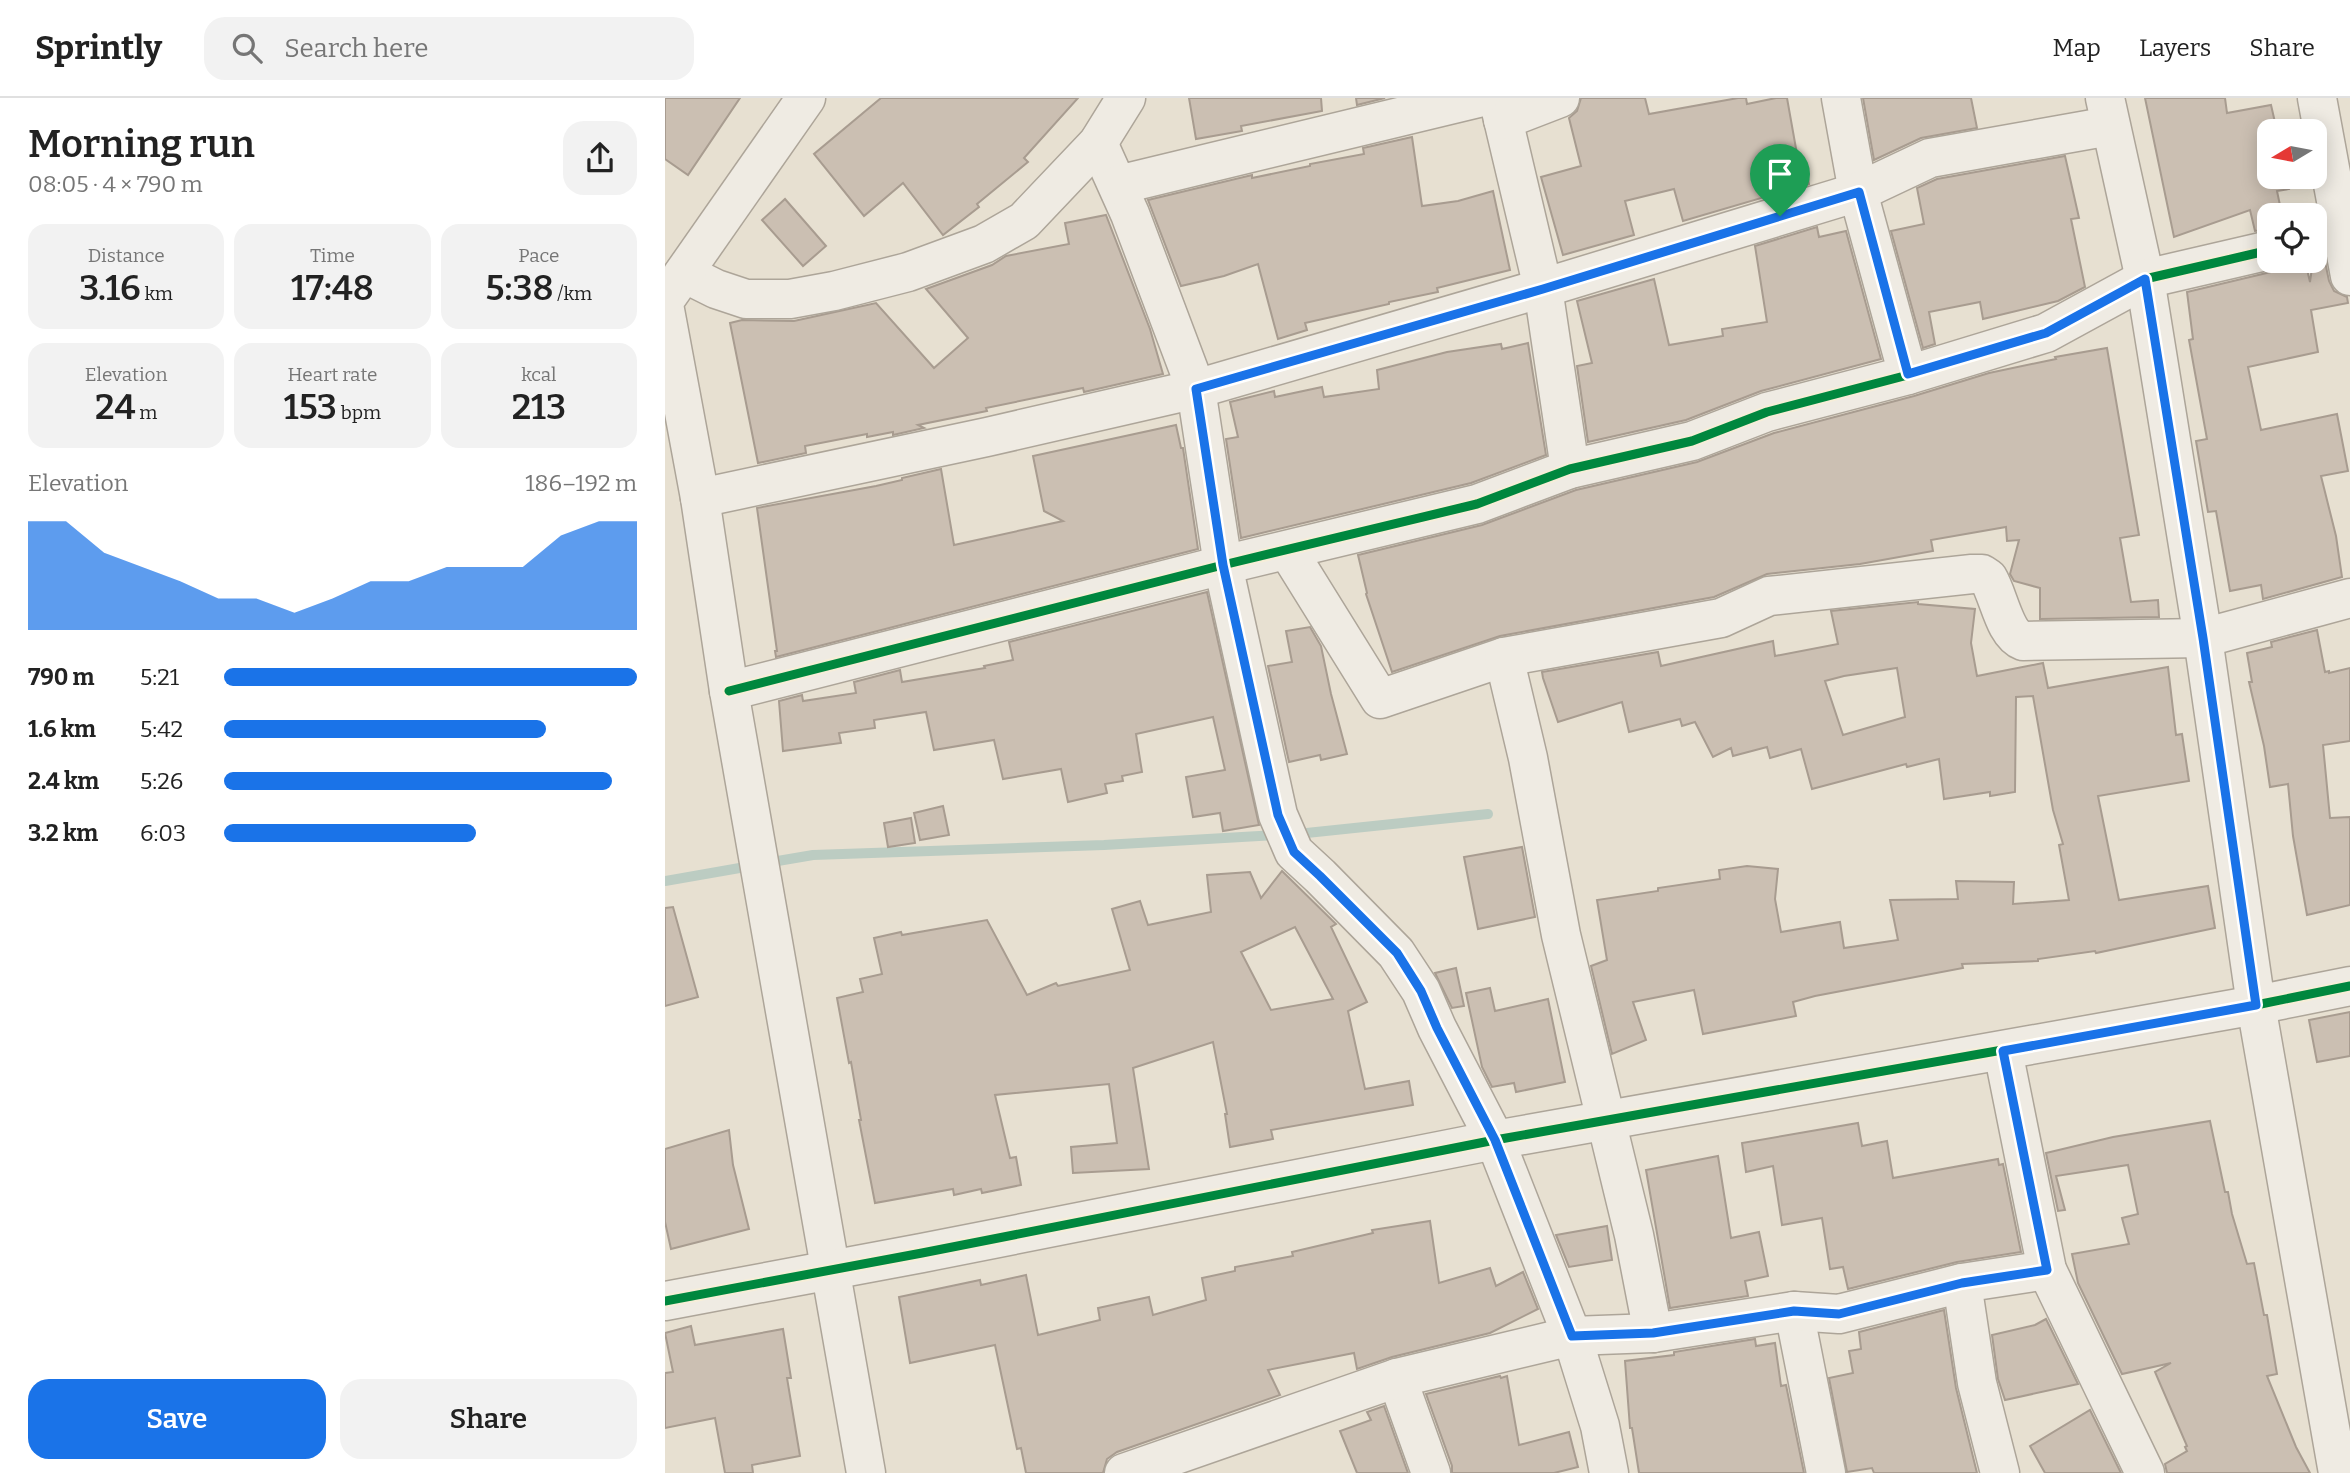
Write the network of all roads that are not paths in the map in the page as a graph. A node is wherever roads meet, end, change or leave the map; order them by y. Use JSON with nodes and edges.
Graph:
{"nodes":[{"id":1,"x":806,"y":98,"type":"edge"},
{"id":2,"x":1126,"y":98,"type":"edge"},
{"id":3,"x":1560,"y":98,"type":"edge"},
{"id":4,"x":1841,"y":98,"type":"edge"},
{"id":5,"x":2318,"y":98,"type":"edge"},
{"id":6,"x":1493,"y":105,"type":"edge"},
{"id":7,"x":2108,"y":112,"type":"edge"},
{"id":8,"x":1098,"y":143,"type":"junction"},
{"id":9,"x":1118,"y":185,"type":"junction"},
{"id":10,"x":1859,"y":192,"type":"junction"},
{"id":11,"x":2335,"y":230,"type":"edge"},
{"id":12,"x":2257,"y":253,"type":"edge"},
{"id":13,"x":2350,"y":276,"type":"edge"},
{"id":14,"x":2145,"y":279,"type":"junction"},
{"id":15,"x":675,"y":287,"type":"edge"},
{"id":16,"x":1543,"y":289,"type":"junction"},
{"id":17,"x":665,"y":310,"type":"edge"},
{"id":18,"x":1908,"y":374,"type":"junction"},
{"id":19,"x":1196,"y":389,"type":"junction"},
{"id":20,"x":1570,"y":469,"type":"junction"},
{"id":21,"x":700,"y":498,"type":"junction"},
{"id":22,"x":1288,"y":551,"type":"junction"},
{"id":23,"x":1223,"y":565,"type":"junction"},
{"id":24,"x":2350,"y":598,"type":"edge"},
{"id":25,"x":2203,"y":638,"type":"junction"},
{"id":26,"x":1504,"y":657,"type":"junction"},
{"id":27,"x":729,"y":691,"type":"junction"},
{"id":28,"x":2350,"y":986,"type":"edge"},
{"id":29,"x":2256,"y":1005,"type":"junction"},
{"id":30,"x":2003,"y":1051,"type":"junction"},
{"id":31,"x":1606,"y":1121,"type":"junction"},
{"id":32,"x":1495,"y":1140,"type":"junction"},
{"id":33,"x":832,"y":1269,"type":"junction"},
{"id":34,"x":2047,"y":1270,"type":"junction"},
{"id":35,"x":1962,"y":1283,"type":"junction"},
{"id":36,"x":665,"y":1301,"type":"edge"},
{"id":37,"x":1794,"y":1311,"type":"junction"},
{"id":38,"x":1653,"y":1333,"type":"junction"},
{"id":39,"x":1572,"y":1336,"type":"junction"},
{"id":40,"x":1397,"y":1378,"type":"junction"},
{"id":41,"x":866,"y":1473,"type":"edge"},
{"id":42,"x":1123,"y":1473,"type":"edge"},
{"id":43,"x":1431,"y":1473,"type":"edge"},
{"id":44,"x":1609,"y":1473,"type":"edge"},
{"id":45,"x":1826,"y":1473,"type":"edge"},
{"id":46,"x":2000,"y":1473,"type":"edge"},
{"id":47,"x":2145,"y":1473,"type":"edge"},
{"id":48,"x":2338,"y":1473,"type":"edge"}],
"edges":[{"from":1,"to":15,"type":"street"},
{"from":2,"to":8,"type":"street"},
{"from":3,"to":6,"type":"street"},
{"from":4,"to":10,"type":"street"},
{"from":5,"to":11,"type":"street"},
{"from":6,"to":9,"type":"street"},
{"from":6,"to":16,"type":"street"},
{"from":7,"to":10,"type":"street"},
{"from":7,"to":14,"type":"street"},
{"from":8,"to":9,"type":"street"},
{"from":8,"to":15,"type":"street"},
{"from":9,"to":19,"type":"street"},
{"from":10,"to":16,"type":"street"},
{"from":10,"to":18,"type":"street"},
{"from":11,"to":13,"type":"street"},
{"from":12,"to":14,"type":"street"},
{"from":14,"to":18,"type":"street"},
{"from":14,"to":25,"type":"street"},
{"from":16,"to":19,"type":"street"},
{"from":16,"to":20,"type":"street"},
{"from":17,"to":21,"type":"street"},
{"from":18,"to":20,"type":"street"},
{"from":19,"to":21,"type":"street"},
{"from":19,"to":23,"type":"street"},
{"from":20,"to":22,"type":"street"},
{"from":21,"to":27,"type":"street"},
{"from":22,"to":23,"type":"street"},
{"from":22,"to":26,"type":"street"},
{"from":23,"to":27,"type":"street"},
{"from":23,"to":32,"type":"street"},
{"from":24,"to":25,"type":"street"},
{"from":25,"to":26,"type":"street"},
{"from":25,"to":29,"type":"street"},
{"from":26,"to":31,"type":"street"},
{"from":27,"to":33,"type":"street"},
{"from":28,"to":29,"type":"street"},
{"from":29,"to":30,"type":"street"},
{"from":29,"to":48,"type":"street"},
{"from":30,"to":31,"type":"street"},
{"from":30,"to":34,"type":"street"},
{"from":31,"to":32,"type":"street"},
{"from":31,"to":38,"type":"street"},
{"from":32,"to":33,"type":"street"},
{"from":32,"to":39,"type":"street"},
{"from":33,"to":36,"type":"street"},
{"from":33,"to":41,"type":"street"},
{"from":34,"to":35,"type":"street"},
{"from":34,"to":47,"type":"street"},
{"from":35,"to":37,"type":"street"},
{"from":35,"to":46,"type":"street"},
{"from":37,"to":38,"type":"street"},
{"from":37,"to":45,"type":"street"},
{"from":38,"to":39,"type":"street"},
{"from":39,"to":40,"type":"street"},
{"from":39,"to":44,"type":"street"},
{"from":40,"to":42,"type":"street"},
{"from":40,"to":43,"type":"street"}]}
